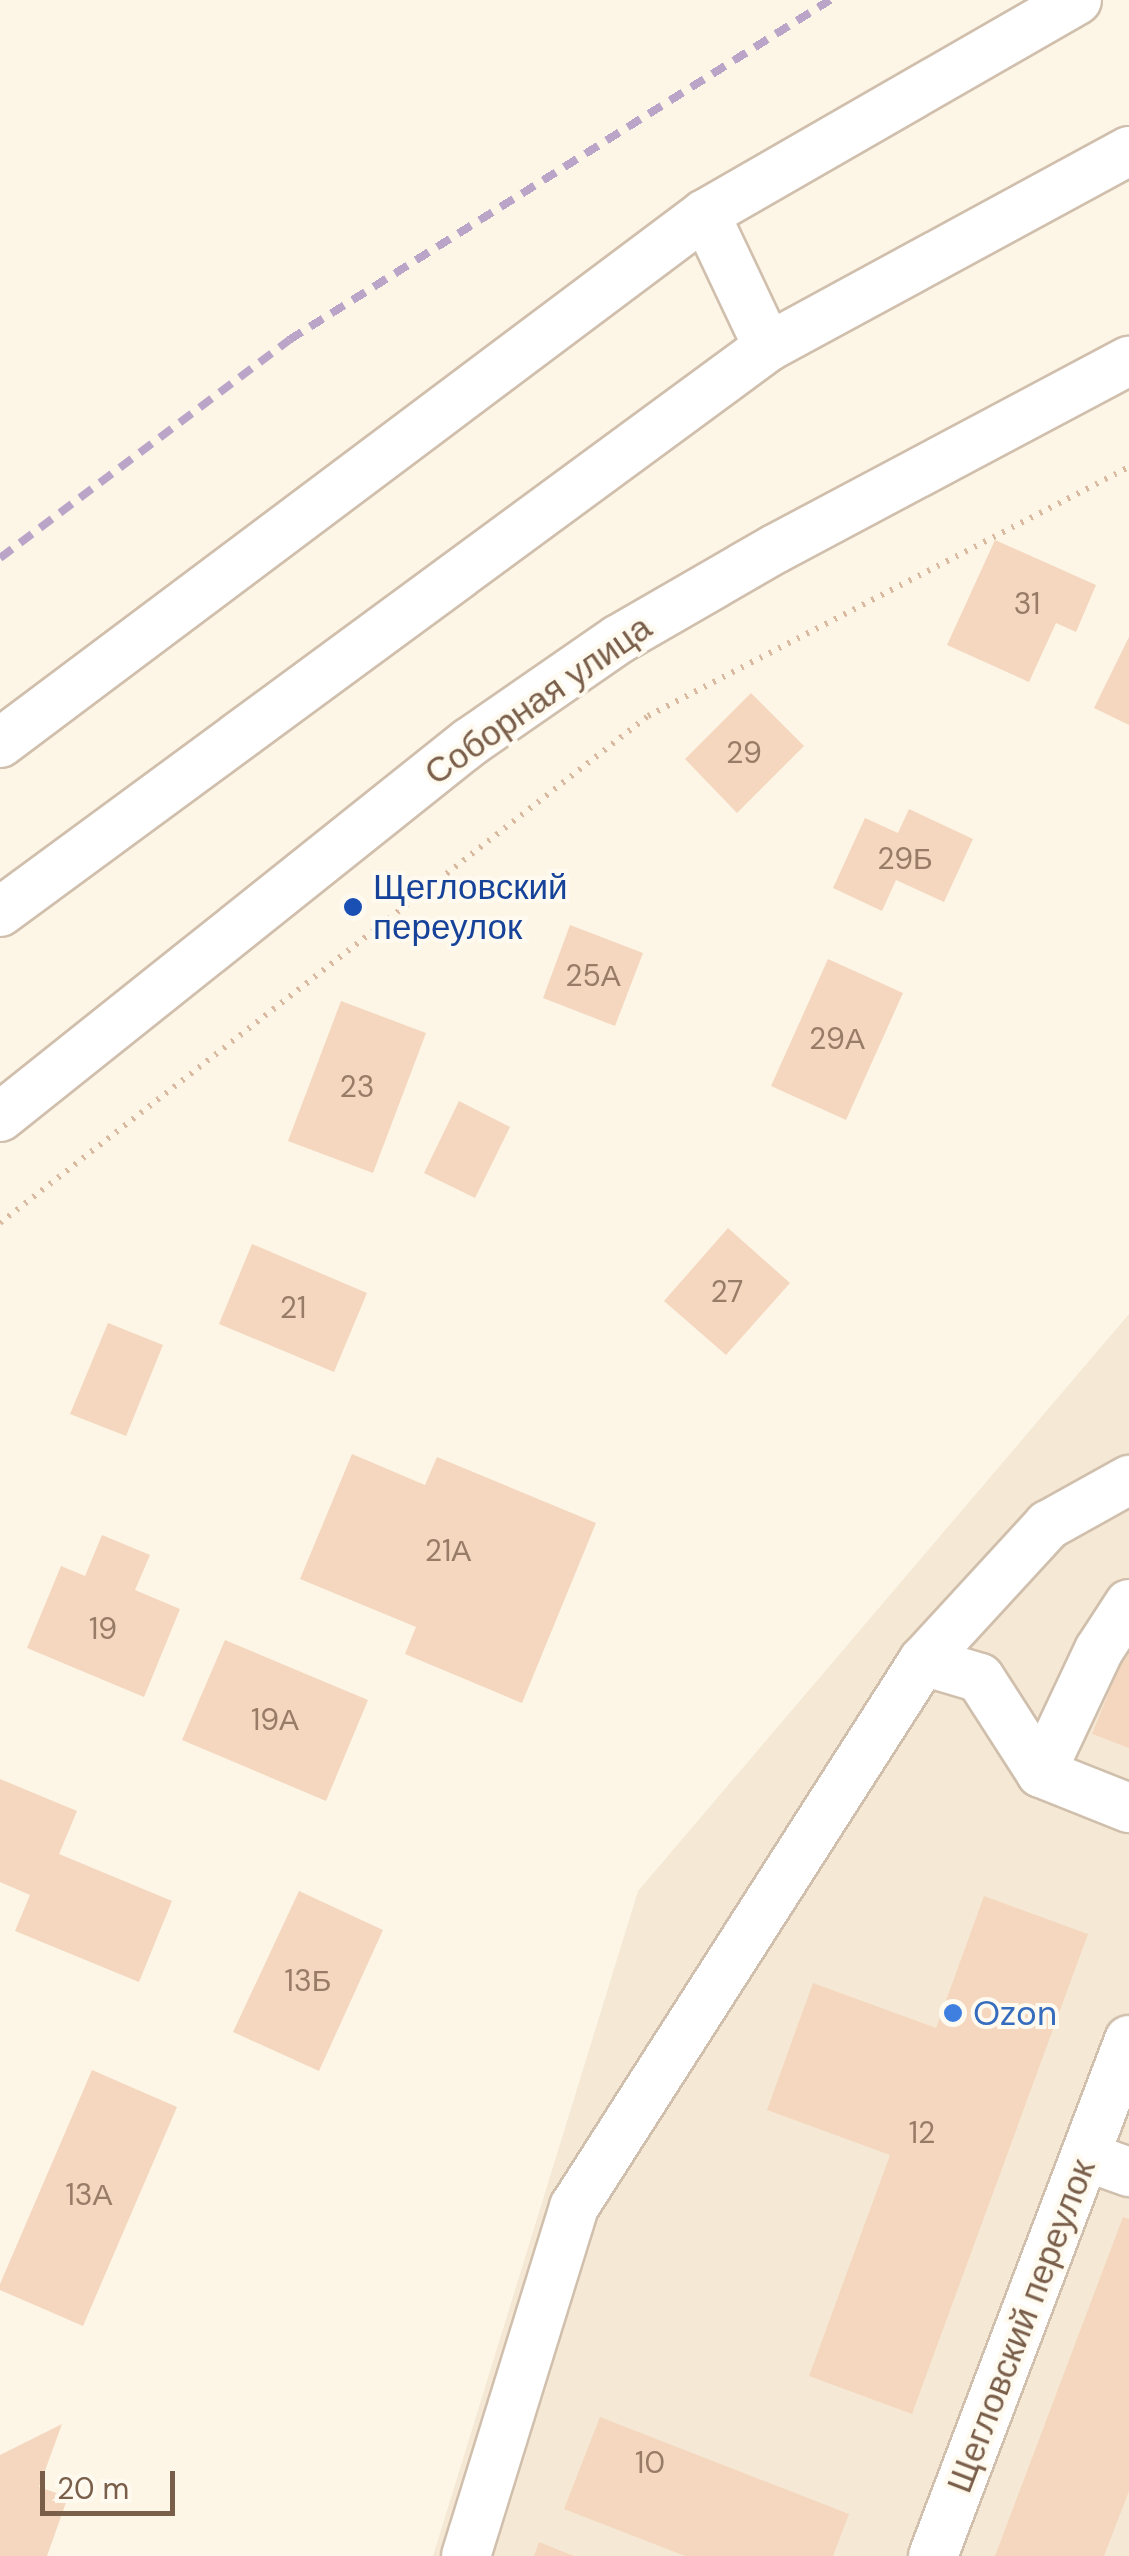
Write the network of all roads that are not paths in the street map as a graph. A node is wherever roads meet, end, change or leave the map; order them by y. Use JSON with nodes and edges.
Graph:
{"nodes":[{"id":1,"x":1077,"y":0,"type":"edge"},
{"id":2,"x":1129,"y":150,"type":"edge"},
{"id":3,"x":705,"y":214,"type":"junction"},
{"id":4,"x":768,"y":347,"type":"junction"},
{"id":5,"x":1129,"y":362,"type":"edge"},
{"id":6,"x":0,"y":742,"type":"edge"},
{"id":7,"x":0,"y":912,"type":"edge"},
{"id":8,"x":0,"y":1118,"type":"edge"},
{"id":9,"x":1129,"y":1480,"type":"edge"},
{"id":10,"x":1129,"y":1604,"type":"edge"},
{"id":11,"x":923,"y":1660,"type":"junction"},
{"id":12,"x":1041,"y":1772,"type":"junction"},
{"id":13,"x":1129,"y":1808,"type":"edge"},
{"id":14,"x":1129,"y":2040,"type":"edge"},
{"id":15,"x":1108,"y":2164,"type":"edge"},
{"id":16,"x":466,"y":2556,"type":"edge"},
{"id":17,"x":933,"y":2556,"type":"edge"}],
"edges":[{"from":1,"to":3,"type":"street"},
{"from":2,"to":4,"type":"street"},
{"from":3,"to":4,"type":"street"},
{"from":3,"to":6,"type":"street"},
{"from":4,"to":7,"type":"street"},
{"from":5,"to":8,"type":"street","name":"Соборная улица"},
{"from":9,"to":11,"type":"street"},
{"from":10,"to":12,"type":"street"},
{"from":11,"to":12,"type":"street"},
{"from":11,"to":16,"type":"street"},
{"from":12,"to":13,"type":"street"},
{"from":14,"to":15,"type":"street","name":"Щегловский переулок"},
{"from":15,"to":17,"type":"street","name":"Щегловский переулок"}]}
